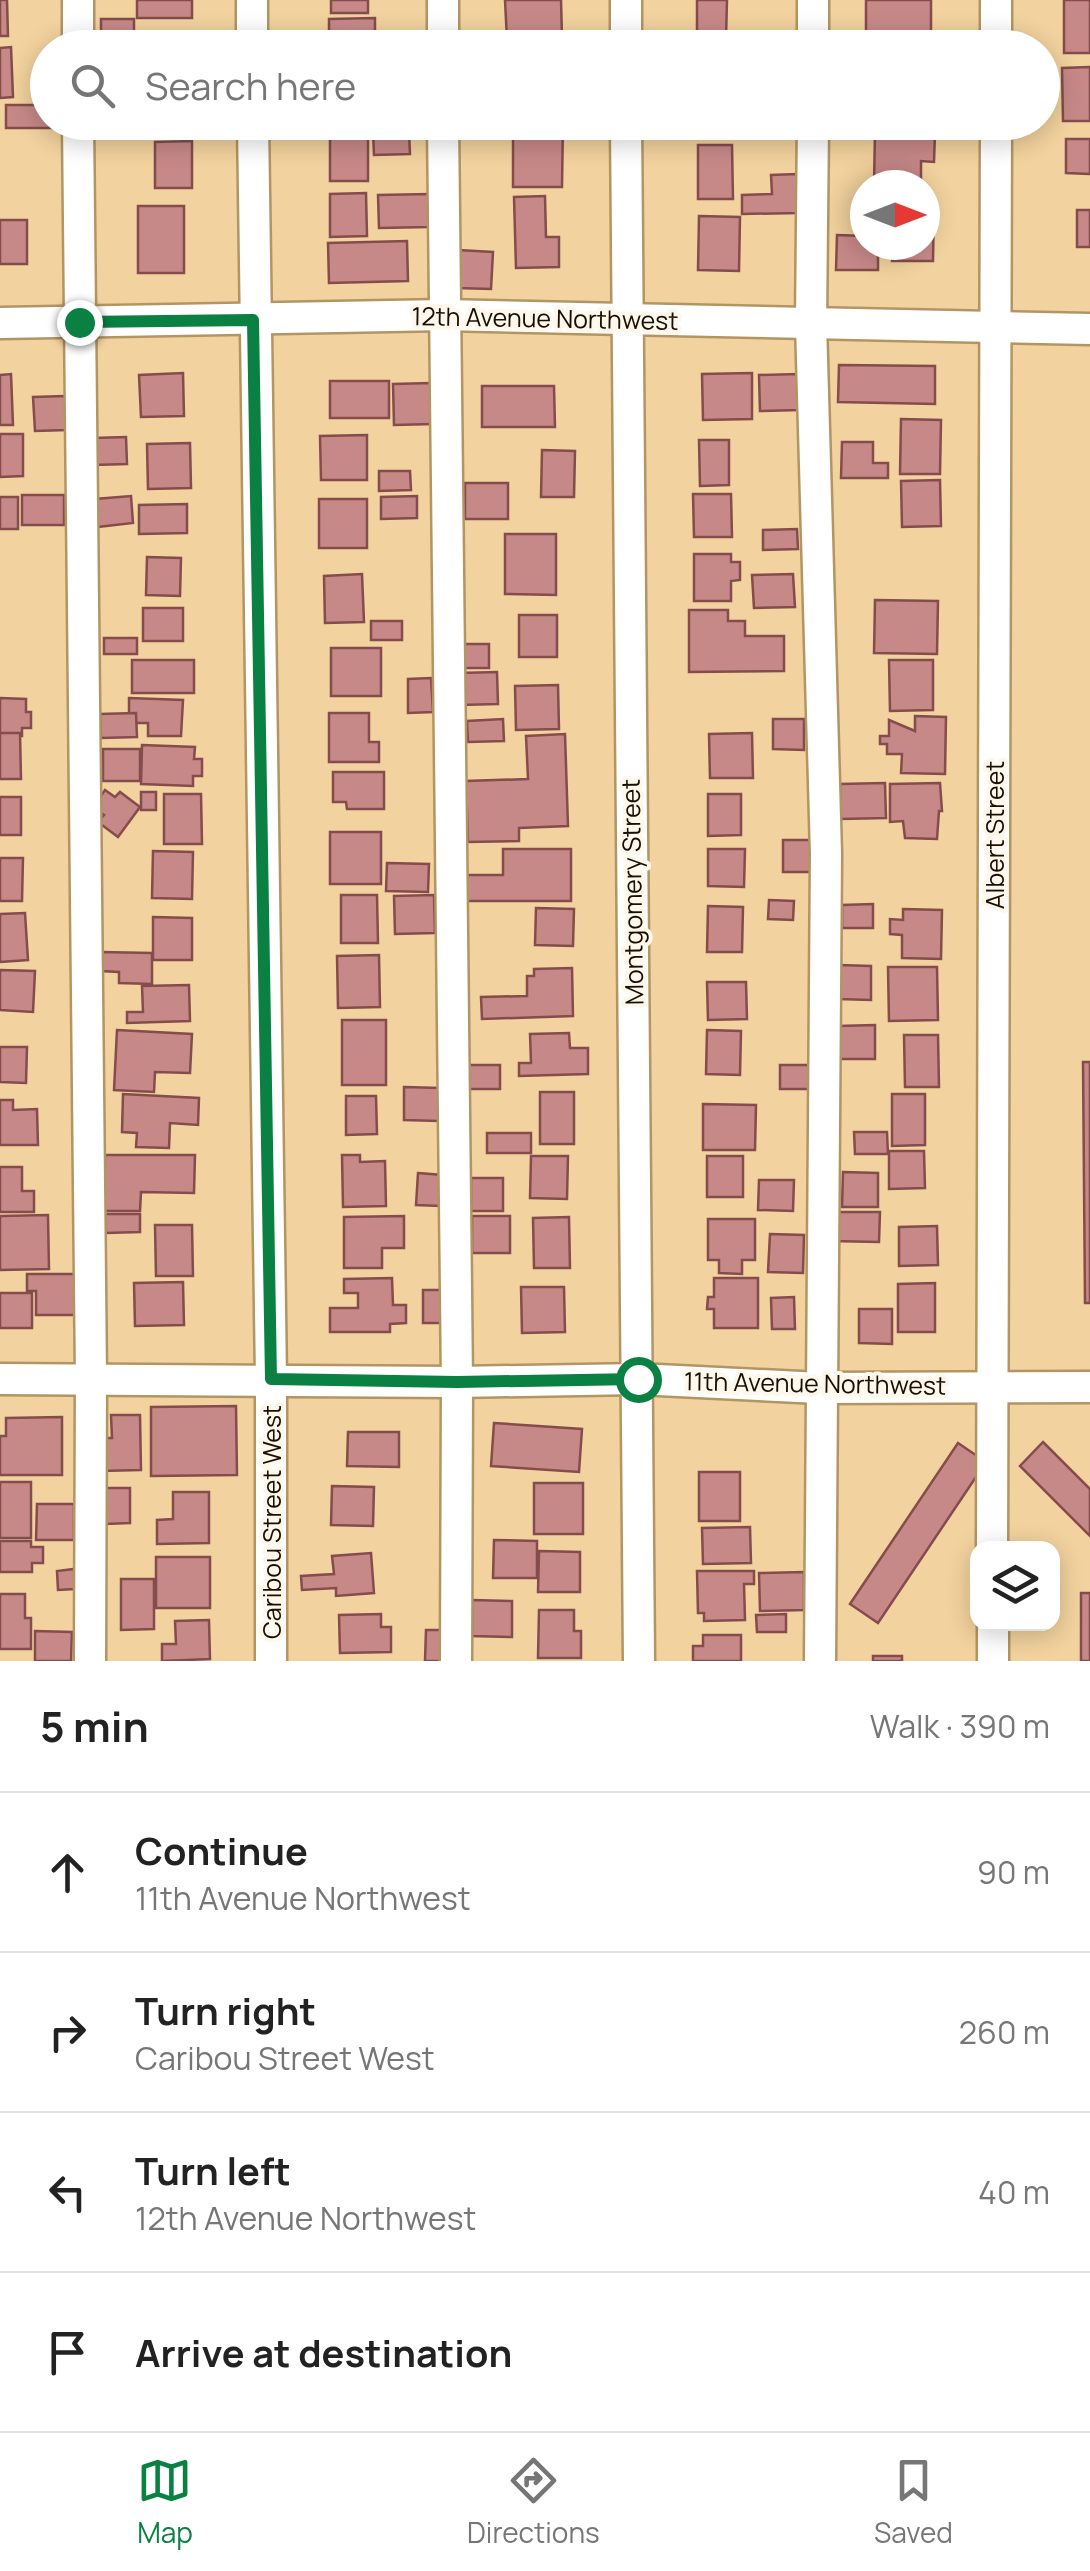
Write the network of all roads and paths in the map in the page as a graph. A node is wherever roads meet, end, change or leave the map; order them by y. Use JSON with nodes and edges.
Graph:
{"nodes":[{"id":1,"x":78,"y":0,"type":"edge"},
{"id":2,"x":252,"y":0,"type":"edge"},
{"id":3,"x":443,"y":0,"type":"edge"},
{"id":4,"x":626,"y":0,"type":"edge"},
{"id":5,"x":814,"y":0,"type":"edge"},
{"id":6,"x":996,"y":0,"type":"edge"},
{"id":7,"x":78,"y":30,"type":"edge"},
{"id":8,"x":252,"y":30,"type":"edge"},
{"id":9,"x":443,"y":30,"type":"edge"},
{"id":10,"x":626,"y":30,"type":"edge"},
{"id":11,"x":813,"y":30,"type":"edge"},
{"id":12,"x":996,"y":30,"type":"edge"},
{"id":13,"x":78,"y":140,"type":"edge"},
{"id":14,"x":253,"y":140,"type":"edge"},
{"id":15,"x":443,"y":140,"type":"edge"},
{"id":16,"x":626,"y":140,"type":"edge"},
{"id":17,"x":812,"y":140,"type":"edge"},
{"id":18,"x":996,"y":140,"type":"edge"},
{"id":19,"x":444,"y":315,"type":"junction"},
{"id":20,"x":626,"y":318,"type":"junction"},
{"id":21,"x":253,"y":320,"type":"junction"},
{"id":22,"x":79,"y":322,"type":"junction"},
{"id":23,"x":0,"y":323,"type":"edge"},
{"id":24,"x":811,"y":323,"type":"junction"},
{"id":25,"x":995,"y":328,"type":"junction"},
{"id":26,"x":1090,"y":329,"type":"edge"},
{"id":27,"x":91,"y":1378,"type":"junction"},
{"id":28,"x":0,"y":1379,"type":"edge"},
{"id":29,"x":271,"y":1379,"type":"junction"},
{"id":30,"x":638,"y":1379,"type":"junction"},
{"id":31,"x":457,"y":1382,"type":"junction"},
{"id":32,"x":992,"y":1385,"type":"junction"},
{"id":33,"x":1090,"y":1387,"type":"edge"},
{"id":34,"x":820,"y":1388,"type":"junction"},
{"id":35,"x":992,"y":1541,"type":"edge"},
{"id":36,"x":993,"y":1631,"type":"edge"},
{"id":37,"x":90,"y":1661,"type":"edge"},
{"id":38,"x":272,"y":1661,"type":"edge"},
{"id":39,"x":456,"y":1661,"type":"edge"},
{"id":40,"x":640,"y":1661,"type":"edge"},
{"id":41,"x":820,"y":1661,"type":"edge"},
{"id":42,"x":993,"y":1661,"type":"edge"}],
"edges":[{"from":1,"to":7,"type":"street"},
{"from":2,"to":8,"type":"street"},
{"from":3,"to":9,"type":"street"},
{"from":4,"to":10,"type":"street"},
{"from":5,"to":11,"type":"street"},
{"from":6,"to":12,"type":"street"},
{"from":13,"to":22,"type":"street"},
{"from":14,"to":21,"type":"street","name":"Caribou Street West"},
{"from":15,"to":19,"type":"street"},
{"from":16,"to":20,"type":"street","name":"Montgomery Street"},
{"from":17,"to":24,"type":"street"},
{"from":18,"to":25,"type":"street","name":"Albert Street"},
{"from":19,"to":20,"type":"street","name":"12th Avenue Northwest"},
{"from":19,"to":21,"type":"street","name":"12th Avenue Northwest"},
{"from":19,"to":31,"type":"street"},
{"from":20,"to":24,"type":"street","name":"12th Avenue Northwest"},
{"from":20,"to":30,"type":"street","name":"Montgomery Street"},
{"from":21,"to":22,"type":"street","name":"12th Avenue Northwest"},
{"from":21,"to":29,"type":"street","name":"Caribou Street West"},
{"from":22,"to":23,"type":"street","name":"12th Avenue Northwest"},
{"from":22,"to":27,"type":"street"},
{"from":24,"to":25,"type":"street","name":"12th Avenue Northwest"},
{"from":24,"to":34,"type":"street"},
{"from":25,"to":26,"type":"street","name":"12th Avenue Northwest"},
{"from":25,"to":32,"type":"street","name":"Albert Street"},
{"from":27,"to":28,"type":"street","name":"11th Avenue Northwest"},
{"from":27,"to":29,"type":"street","name":"11th Avenue Northwest"},
{"from":27,"to":37,"type":"street"},
{"from":29,"to":31,"type":"street","name":"11th Avenue Northwest"},
{"from":29,"to":38,"type":"street","name":"Caribou Street West"},
{"from":30,"to":31,"type":"street","name":"11th Avenue Northwest"},
{"from":30,"to":34,"type":"street","name":"11th Avenue Northwest"},
{"from":30,"to":40,"type":"street","name":"Montgomery Street"},
{"from":31,"to":39,"type":"street"},
{"from":32,"to":33,"type":"street","name":"11th Avenue Northwest"},
{"from":32,"to":34,"type":"street","name":"11th Avenue Northwest"},
{"from":32,"to":35,"type":"street","name":"Albert Street"},
{"from":34,"to":41,"type":"street"},
{"from":36,"to":42,"type":"street"}]}
